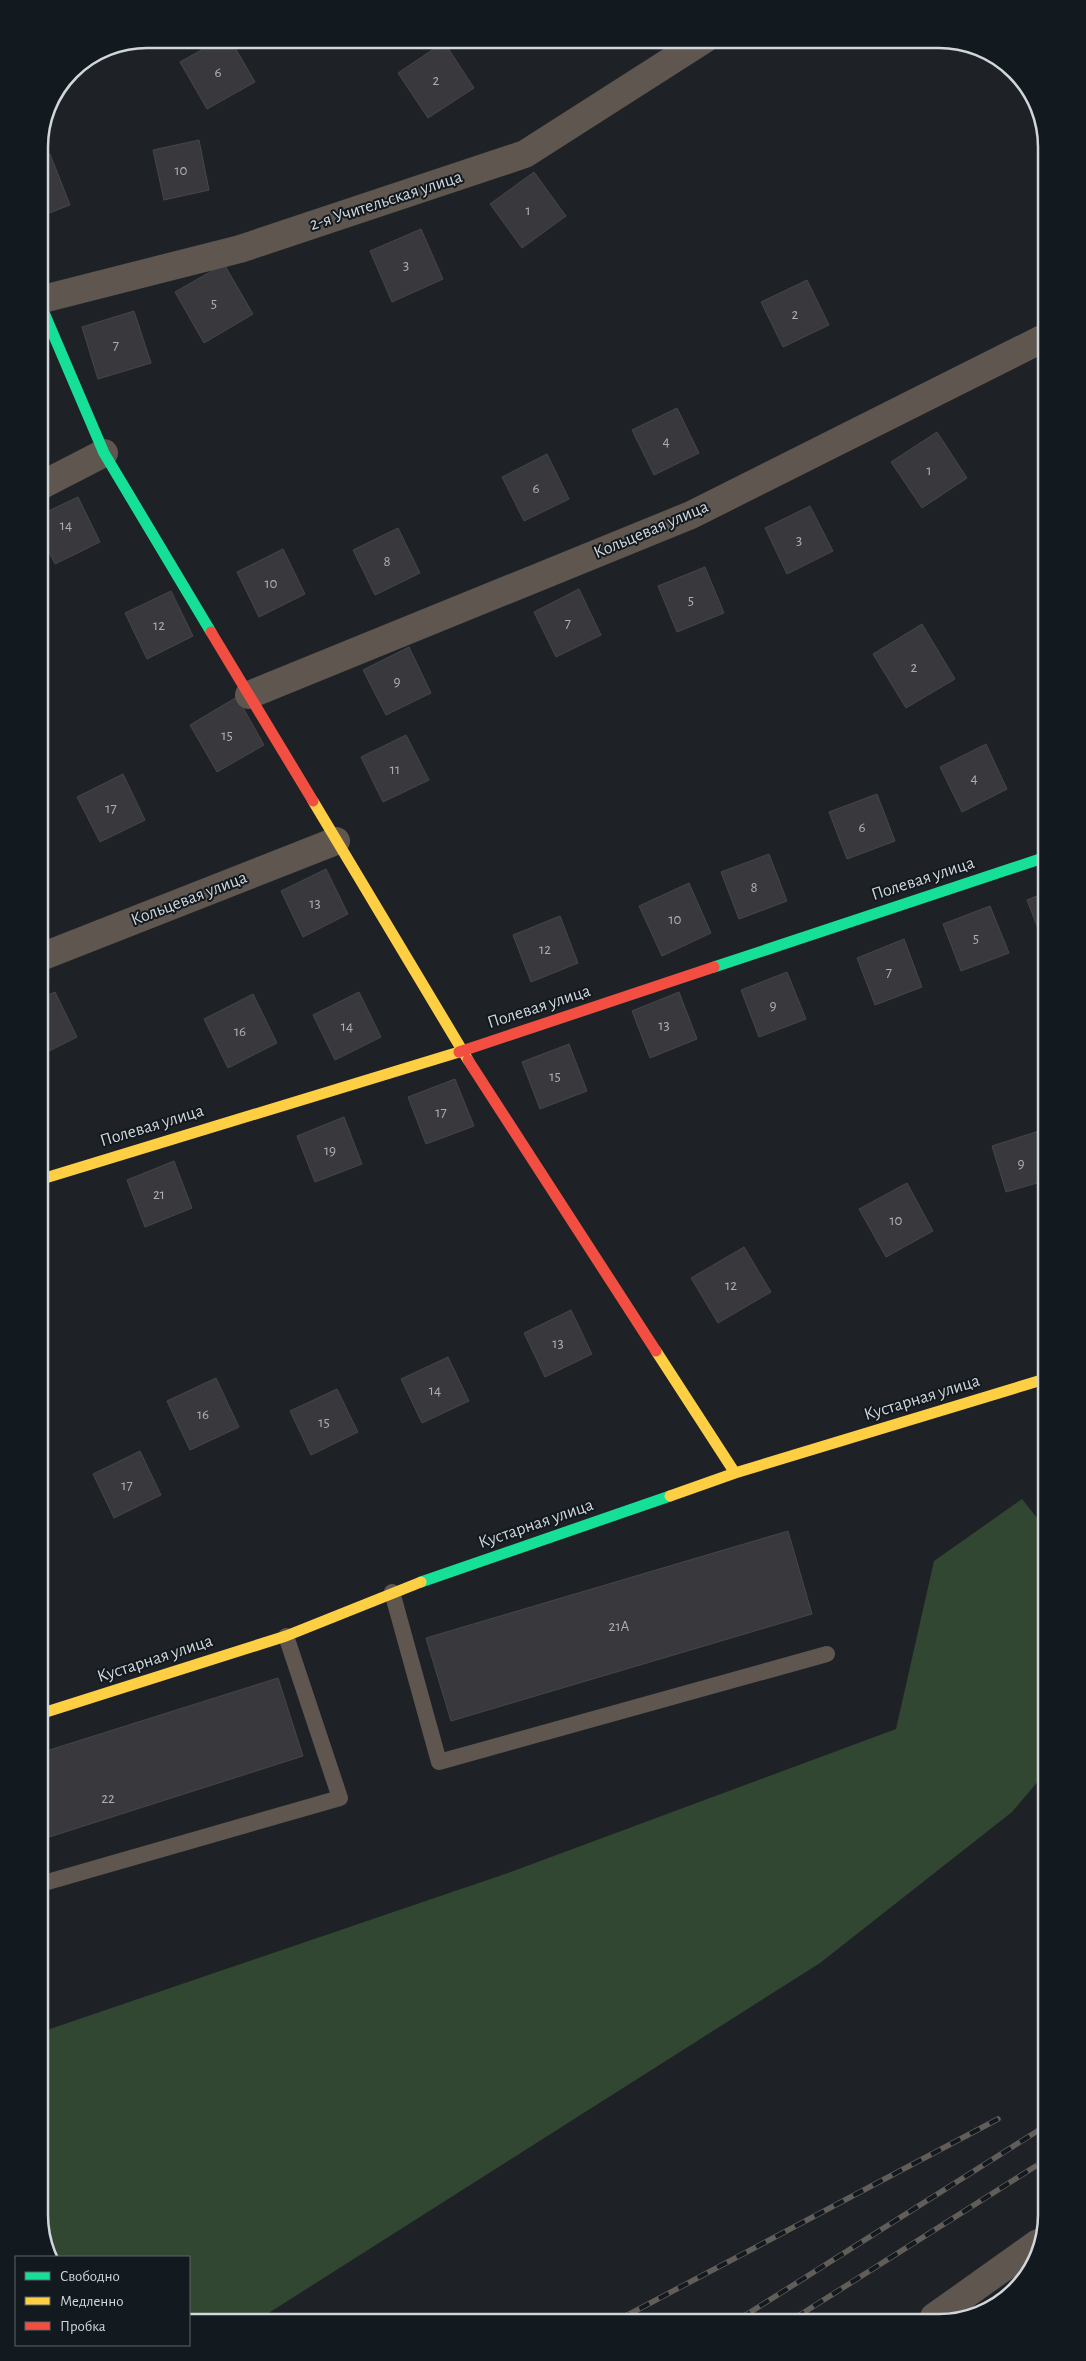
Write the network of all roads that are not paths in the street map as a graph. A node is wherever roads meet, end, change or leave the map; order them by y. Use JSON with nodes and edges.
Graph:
{"nodes":[{"id":1,"x":691,"y":48,"type":"edge"},
{"id":2,"x":48,"y":298,"type":"edge"},
{"id":3,"x":48,"y":321,"type":"edge"},
{"id":4,"x":1038,"y":341,"type":"edge"},
{"id":5,"x":104,"y":453,"type":"junction"},
{"id":6,"x":48,"y":482,"type":"edge"},
{"id":7,"x":248,"y":694,"type":"junction"},
{"id":8,"x":336,"y":841,"type":"junction"},
{"id":9,"x":1038,"y":860,"type":"edge"},
{"id":10,"x":48,"y":954,"type":"edge"},
{"id":11,"x":462,"y":1051,"type":"junction"},
{"id":12,"x":48,"y":1177,"type":"edge"},
{"id":13,"x":1038,"y":1381,"type":"edge"},
{"id":14,"x":735,"y":1473,"type":"junction"},
{"id":15,"x":392,"y":1592,"type":"junction"},
{"id":16,"x":286,"y":1636,"type":"junction"},
{"id":17,"x":827,"y":1654,"type":"dead end"},
{"id":18,"x":48,"y":1712,"type":"edge"},
{"id":19,"x":48,"y":1882,"type":"edge"},
{"id":20,"x":1033,"y":2247,"type":"edge"},
{"id":21,"x":938,"y":2314,"type":"edge"}],
"edges":[{"from":1,"to":2,"type":"street","name":"2-я Учительская улица"},
{"from":3,"to":5,"type":"street"},
{"from":4,"to":7,"type":"street","name":"Кольцевая улица"},
{"from":5,"to":6,"type":"street"},
{"from":5,"to":7,"type":"street"},
{"from":7,"to":8,"type":"street"},
{"from":8,"to":10,"type":"street","name":"Кольцевая улица"},
{"from":8,"to":11,"type":"street"},
{"from":9,"to":11,"type":"street","name":"Полевая улица"},
{"from":11,"to":12,"type":"street","name":"Полевая улица"},
{"from":11,"to":14,"type":"street"},
{"from":13,"to":14,"type":"street","name":"Кустарная улица"},
{"from":14,"to":15,"type":"street","name":"Кустарная улица"},
{"from":15,"to":16,"type":"street","name":"Кустарная улица"},
{"from":15,"to":17,"type":"lane"},
{"from":16,"to":18,"type":"street","name":"Кустарная улица"},
{"from":16,"to":19,"type":"lane"},
{"from":20,"to":21,"type":"street"}]}
